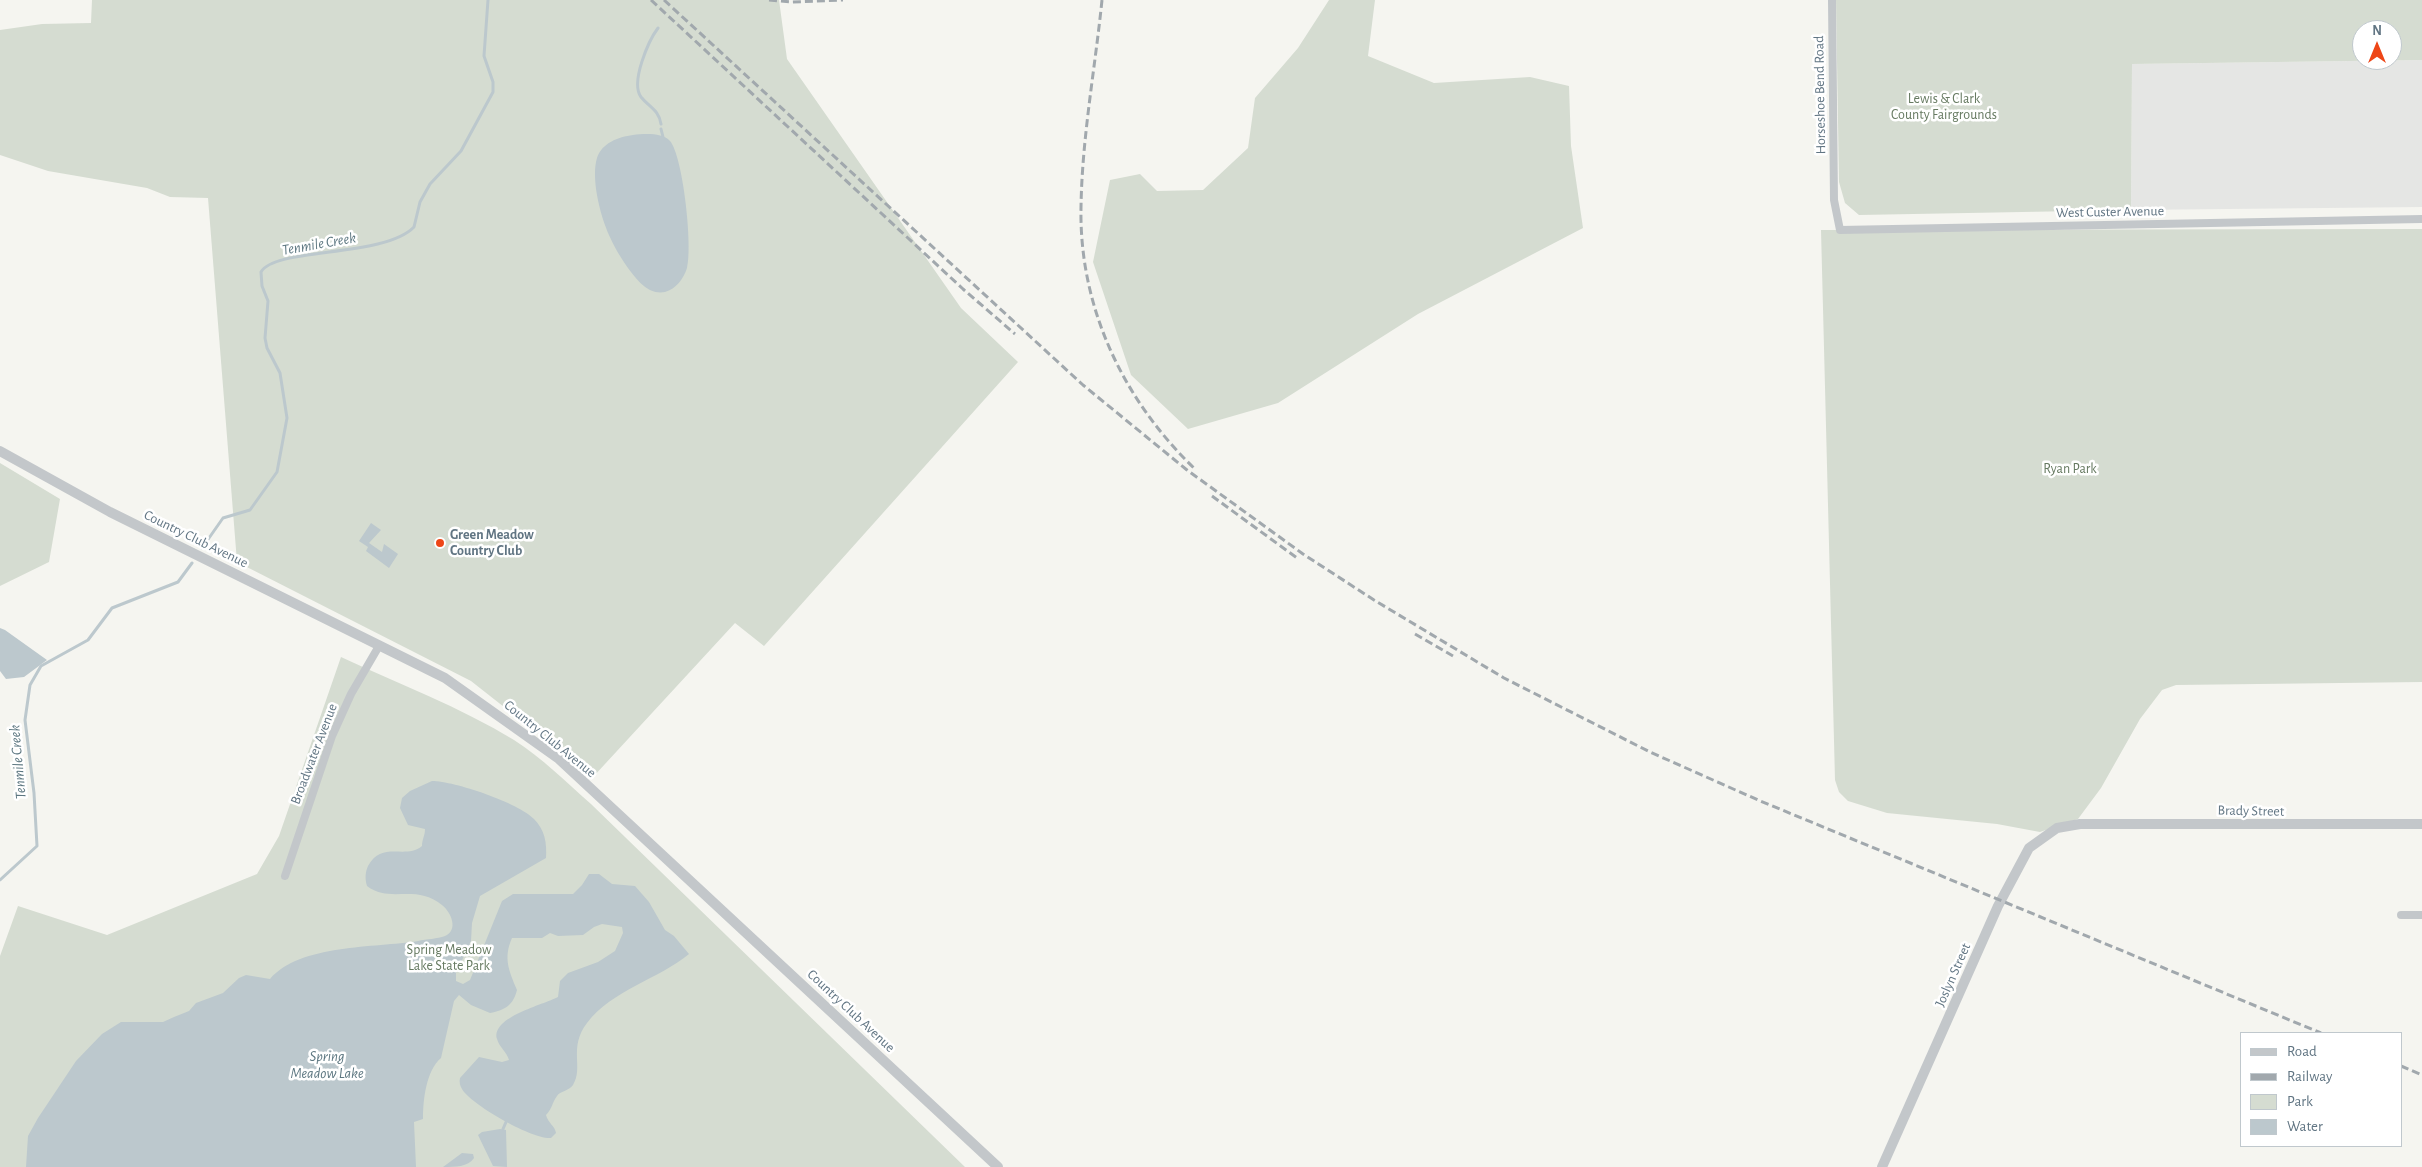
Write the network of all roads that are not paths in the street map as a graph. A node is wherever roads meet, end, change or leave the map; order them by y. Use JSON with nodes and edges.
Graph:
{"nodes":[{"id":1,"x":1832,"y":0,"type":"edge"},
{"id":2,"x":1834,"y":189,"type":"joint"},
{"id":3,"x":2422,"y":219,"type":"edge"},
{"id":4,"x":0,"y":451,"type":"edge"},
{"id":5,"x":379,"y":646,"type":"junction"},
{"id":6,"x":2080,"y":824,"type":"joint"},
{"id":7,"x":2422,"y":824,"type":"edge"},
{"id":8,"x":285,"y":876,"type":"dead end"},
{"id":9,"x":2401,"y":915,"type":"dead end"},
{"id":10,"x":2422,"y":915,"type":"edge"},
{"id":11,"x":998,"y":1167,"type":"edge"},
{"id":12,"x":1882,"y":1167,"type":"edge"}],
"edges":[{"from":1,"to":2,"type":"street","name":"Horseshoe Bend Road"},
{"from":2,"to":3,"type":"street","name":"West Custer Avenue"},
{"from":4,"to":5,"type":"street","name":"Country Club Avenue"},
{"from":5,"to":8,"type":"street","name":"Broadwater Avenue"},
{"from":5,"to":11,"type":"street","name":"Country Club Avenue"},
{"from":6,"to":7,"type":"street","name":"Brady Street"},
{"from":6,"to":12,"type":"street","name":"Joslyn Street"},
{"from":9,"to":10,"type":"street"}]}
